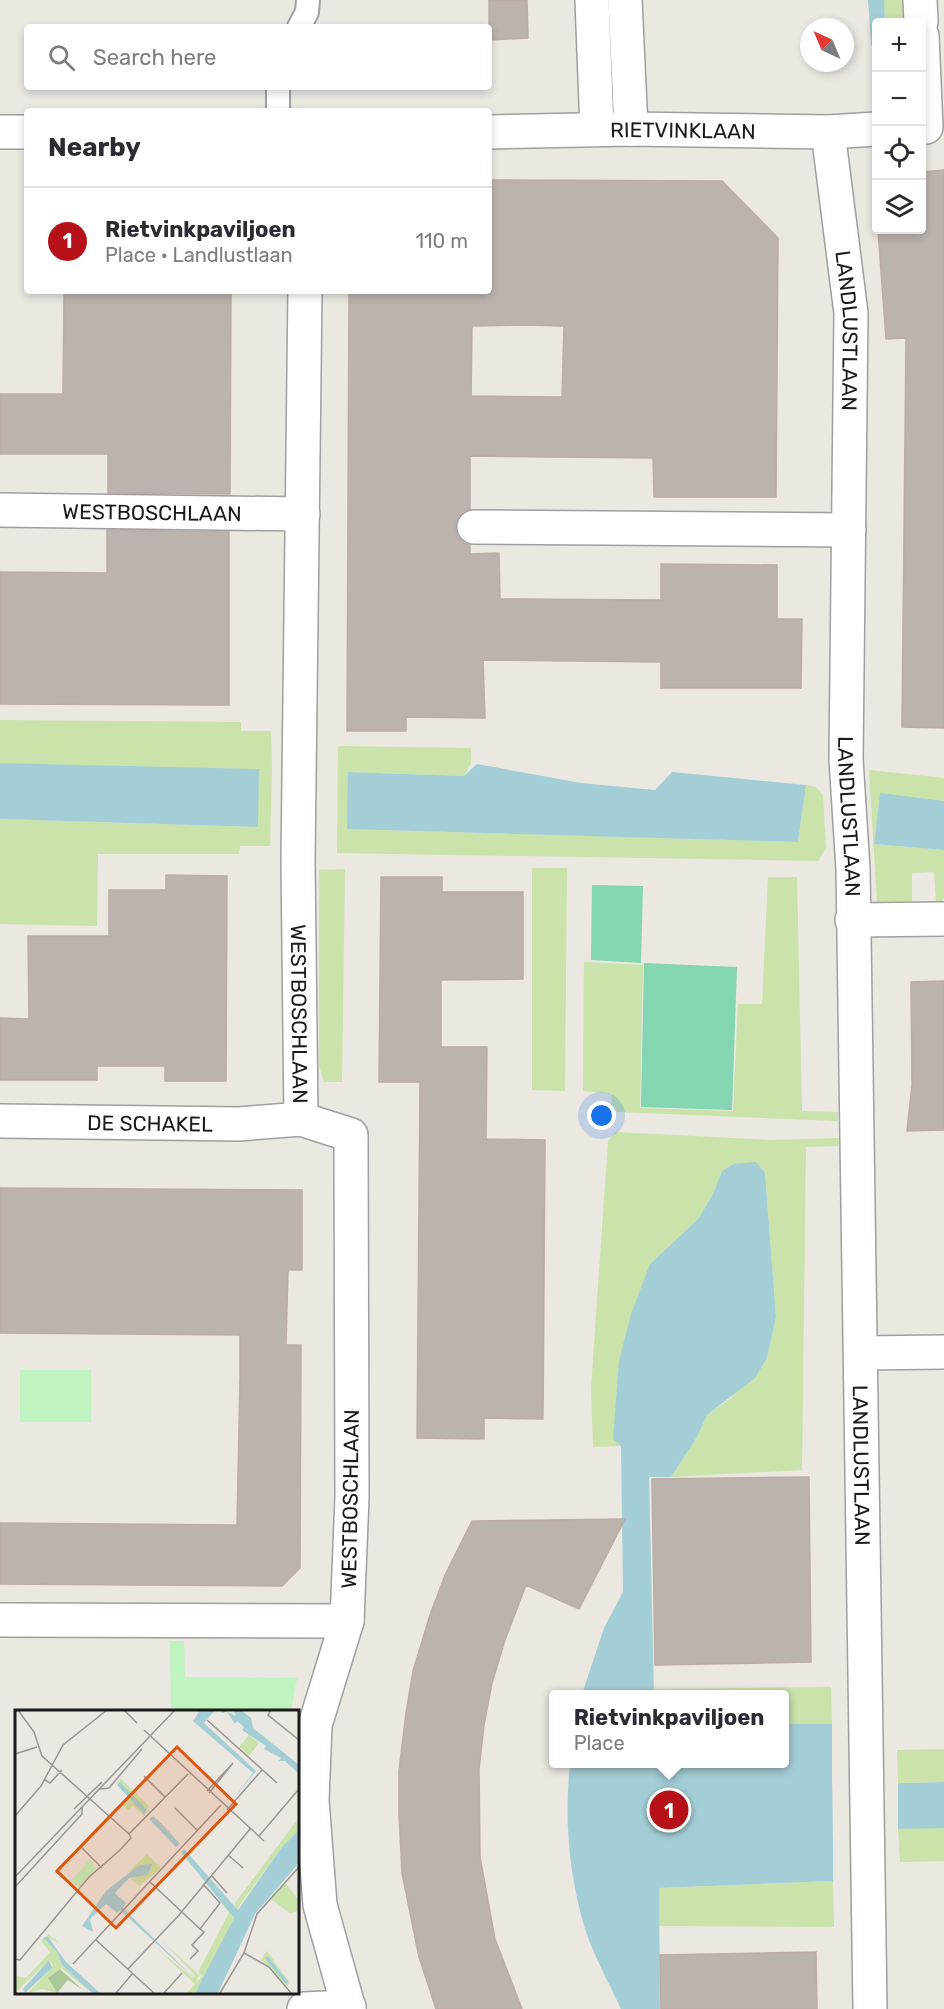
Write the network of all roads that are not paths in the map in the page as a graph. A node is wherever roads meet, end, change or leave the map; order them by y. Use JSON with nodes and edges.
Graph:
{"nodes":[{"id":1,"x":308,"y":0,"type":"edge"},
{"id":2,"x":592,"y":0,"type":"edge"},
{"id":3,"x":625,"y":0,"type":"edge"},
{"id":4,"x":920,"y":0,"type":"edge"},
{"id":5,"x":921,"y":18,"type":"edge"},
{"id":6,"x":301,"y":24,"type":"edge"},
{"id":7,"x":925,"y":72,"type":"edge"},
{"id":8,"x":278,"y":90,"type":"edge"},
{"id":9,"x":278,"y":108,"type":"edge"},
{"id":10,"x":931,"y":126,"type":"edge"},
{"id":11,"x":597,"y":129,"type":"junction"},
{"id":12,"x":631,"y":129,"type":"junction"},
{"id":13,"x":872,"y":129,"type":"edge"},
{"id":14,"x":0,"y":132,"type":"edge"},
{"id":15,"x":24,"y":132,"type":"edge"},
{"id":16,"x":492,"y":132,"type":"edge"},
{"id":17,"x":828,"y":132,"type":"junction"},
{"id":18,"x":305,"y":294,"type":"edge"},
{"id":19,"x":0,"y":510,"type":"edge"},
{"id":20,"x":303,"y":514,"type":"junction"},
{"id":21,"x":474,"y":527,"type":"dead end"},
{"id":22,"x":849,"y":530,"type":"junction"},
{"id":23,"x":944,"y":918,"type":"edge"},
{"id":24,"x":852,"y":920,"type":"junction"},
{"id":25,"x":301,"y":1119,"type":"junction"},
{"id":26,"x":0,"y":1121,"type":"edge"},
{"id":27,"x":944,"y":1352,"type":"edge"},
{"id":28,"x":861,"y":1353,"type":"junction"},
{"id":29,"x":0,"y":1620,"type":"edge"},
{"id":30,"x":347,"y":1621,"type":"junction"},
{"id":31,"x":349,"y":2008,"type":"edge"},
{"id":32,"x":304,"y":2009,"type":"edge"},
{"id":33,"x":870,"y":2009,"type":"edge"}],
"edges":[{"from":1,"to":6,"type":"lane"},
{"from":2,"to":11,"type":"street"},
{"from":3,"to":12,"type":"street"},
{"from":4,"to":5,"type":"street"},
{"from":7,"to":10,"type":"street"},
{"from":8,"to":9,"type":"lane"},
{"from":11,"to":12,"type":"street","name":"RIETVINKLAAN"},
{"from":11,"to":16,"type":"street","name":"RIETVINKLAAN"},
{"from":12,"to":17,"type":"street","name":"RIETVINKLAAN"},
{"from":13,"to":17,"type":"street","name":"RIETVINKLAAN"},
{"from":14,"to":15,"type":"street"},
{"from":17,"to":22,"type":"street","name":"LANDLUSTLAAN"},
{"from":18,"to":20,"type":"street","name":"WESTBOSCHLAAN"},
{"from":19,"to":20,"type":"street","name":"WESTBOSCHLAAN"},
{"from":20,"to":25,"type":"street","name":"WESTBOSCHLAAN"},
{"from":21,"to":22,"type":"street"},
{"from":22,"to":24,"type":"street","name":"LANDLUSTLAAN"},
{"from":23,"to":24,"type":"street","name":"LANDLUSTLAAN"},
{"from":24,"to":28,"type":"street","name":"LANDLUSTLAAN"},
{"from":25,"to":26,"type":"street","name":"DE SCHAKEL"},
{"from":25,"to":30,"type":"street","name":"WESTBOSCHLAAN"},
{"from":27,"to":28,"type":"street"},
{"from":28,"to":33,"type":"street","name":"LANDLUSTLAAN"},
{"from":29,"to":30,"type":"street"},
{"from":30,"to":31,"type":"street","name":"WESTBOSCHLAAN"},
{"from":31,"to":32,"type":"street","name":"WESTBOSCHLAAN"}]}
